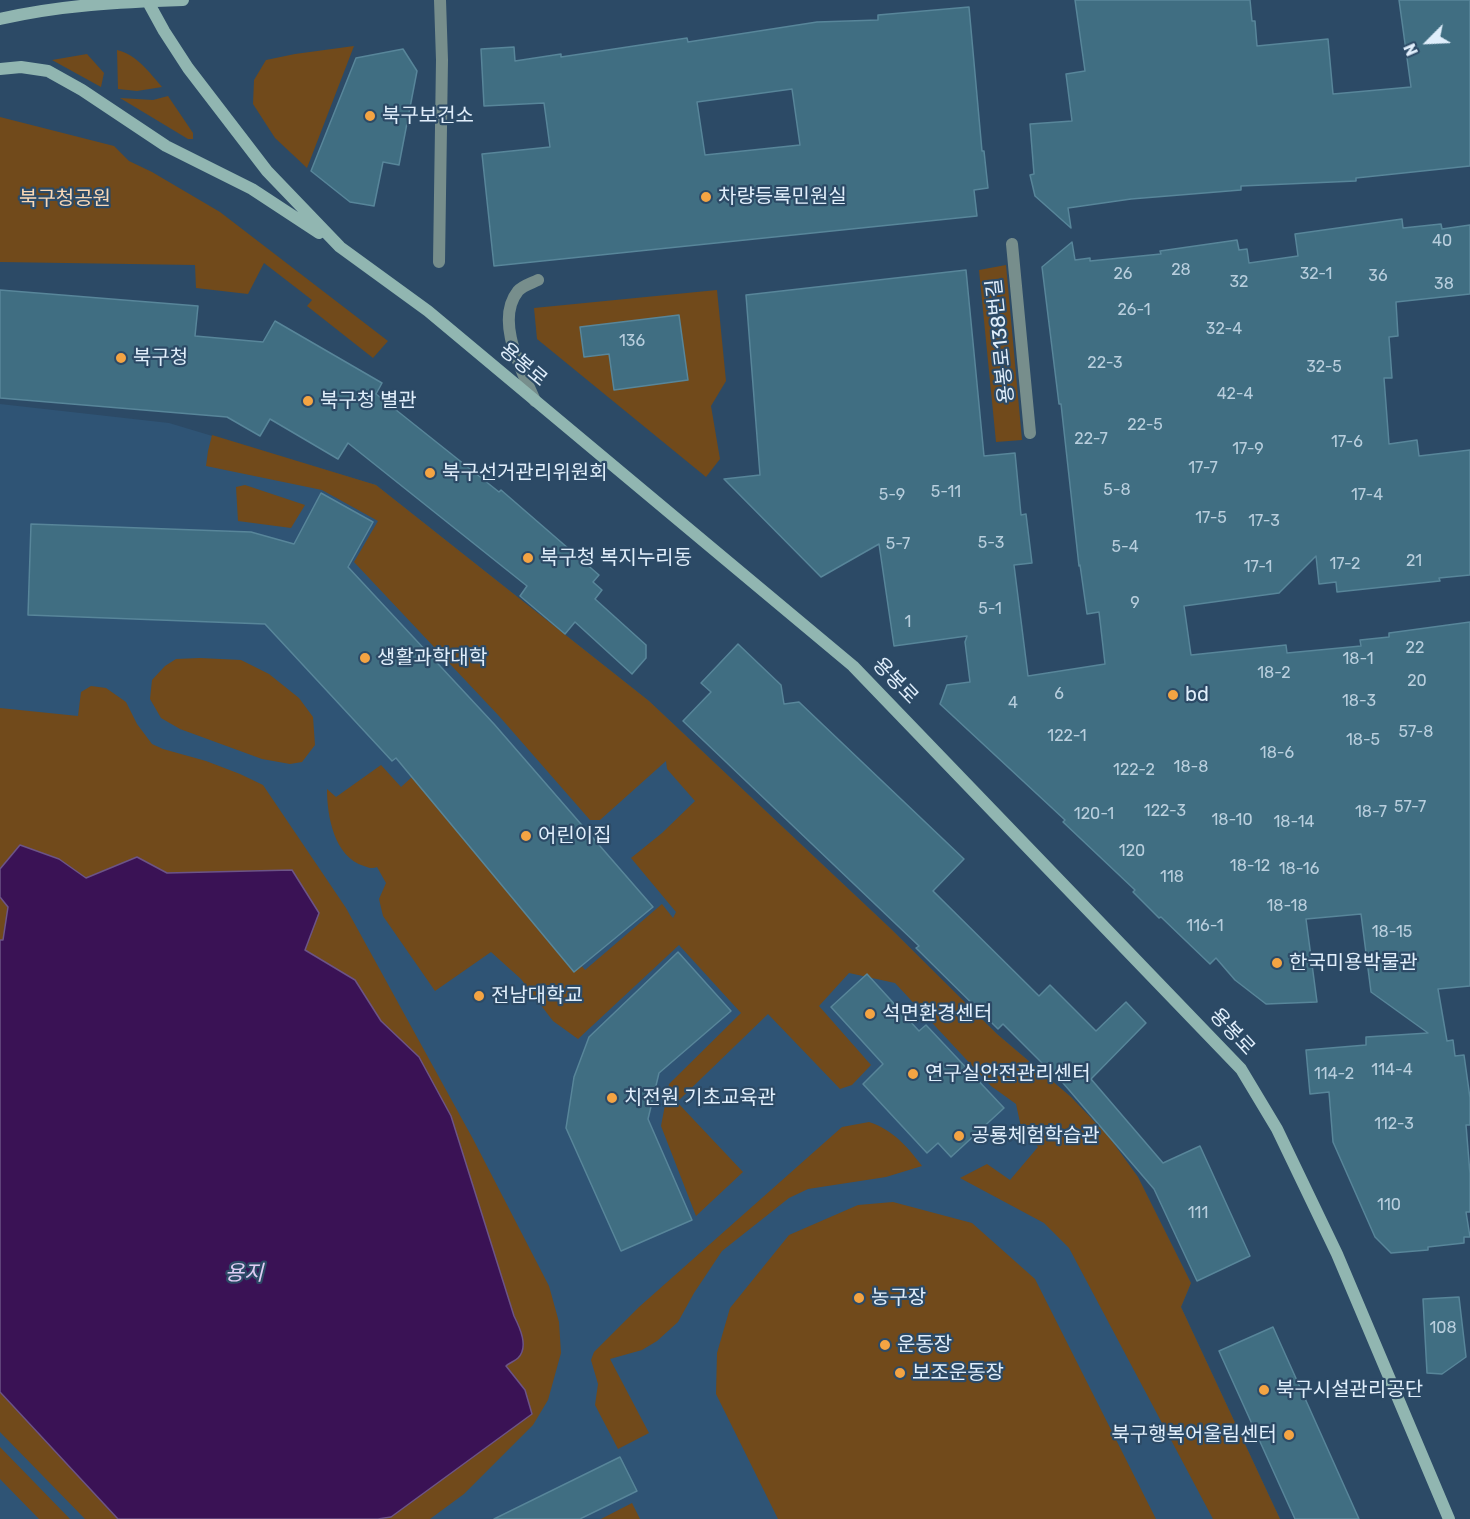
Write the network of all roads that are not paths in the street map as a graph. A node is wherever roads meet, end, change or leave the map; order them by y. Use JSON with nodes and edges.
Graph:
{"nodes":[{"id":1,"x":183,"y":0,"type":"edge"},
{"id":2,"x":440,"y":0,"type":"edge"},
{"id":3,"x":147,"y":1,"type":"edge"},
{"id":4,"x":0,"y":19,"type":"edge"},
{"id":5,"x":0,"y":69,"type":"edge"},
{"id":6,"x":1012,"y":244,"type":"dead end"},
{"id":7,"x":340,"y":248,"type":"junction"},
{"id":8,"x":439,"y":262,"type":"dead end"},
{"id":9,"x":538,"y":280,"type":"dead end"},
{"id":10,"x":535,"y":401,"type":"junction"},
{"id":11,"x":1030,"y":434,"type":"dead end"},
{"id":12,"x":1449,"y":1519,"type":"edge"}],
"edges":[{"from":1,"to":3,"type":"main road"},
{"from":2,"to":8,"type":"street"},
{"from":3,"to":4,"type":"main road"},
{"from":3,"to":7,"type":"main road","name":"용봉로"},
{"from":5,"to":7,"type":"main road"},
{"from":6,"to":11,"type":"street","name":"용봉로138번길"},
{"from":7,"to":10,"type":"main road","name":"용봉로"},
{"from":9,"to":10,"type":"street"},
{"from":10,"to":12,"type":"main road","name":"용봉로"}]}
